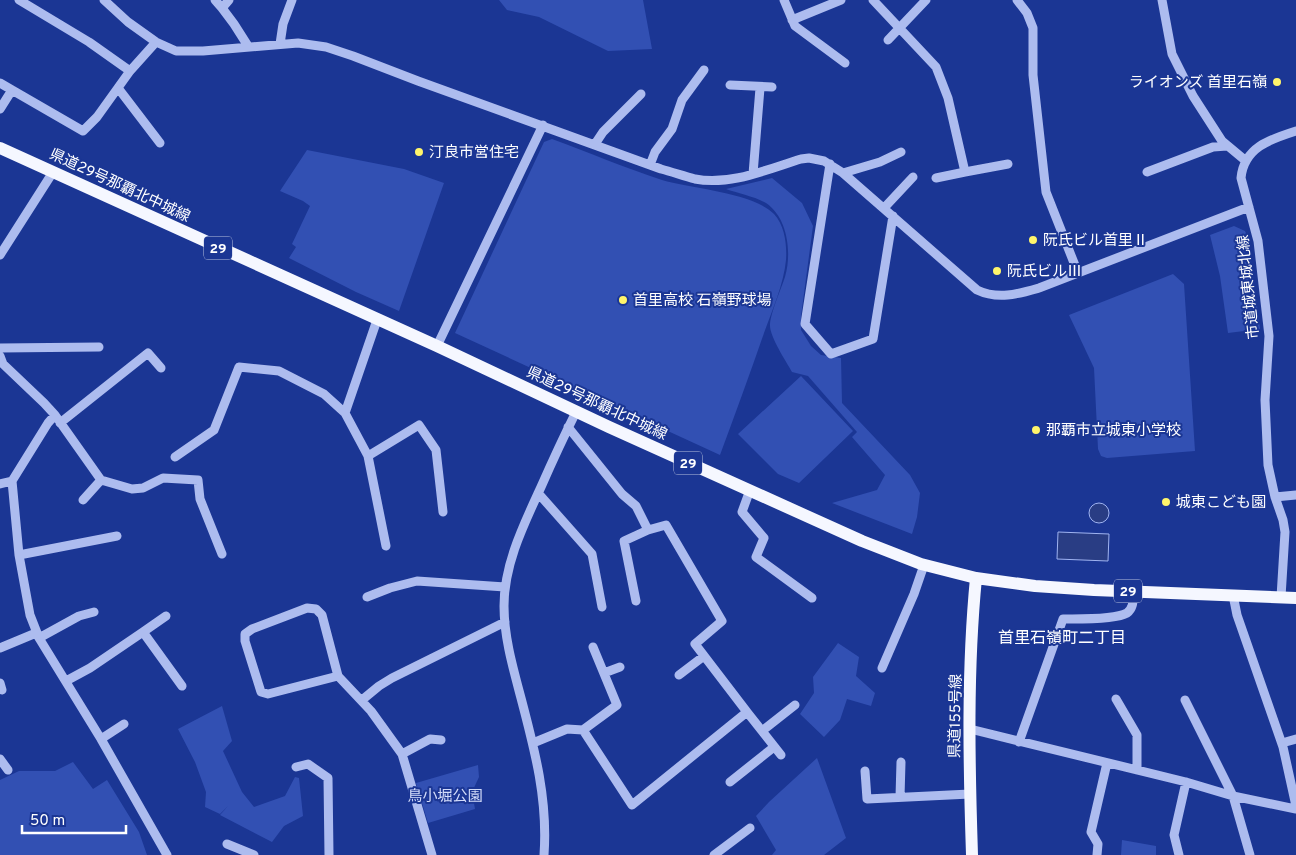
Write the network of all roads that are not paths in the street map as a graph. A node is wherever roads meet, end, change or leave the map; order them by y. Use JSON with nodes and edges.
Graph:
{"nodes":[{"id":1,"x":19,"y":0,"type":"edge"},
{"id":2,"x":104,"y":0,"type":"edge"},
{"id":3,"x":215,"y":0,"type":"edge"},
{"id":4,"x":229,"y":0,"type":"edge"},
{"id":5,"x":292,"y":0,"type":"edge"},
{"id":6,"x":784,"y":0,"type":"edge"},
{"id":7,"x":841,"y":0,"type":"edge"},
{"id":8,"x":874,"y":0,"type":"edge"},
{"id":9,"x":926,"y":0,"type":"edge"},
{"id":10,"x":1017,"y":0,"type":"edge"},
{"id":11,"x":1162,"y":0,"type":"edge"},
{"id":12,"x":222,"y":8,"type":"junction"},
{"id":13,"x":792,"y":20,"type":"junction"},
{"id":14,"x":900,"y":27,"type":"junction"},
{"id":15,"x":888,"y":40,"type":"dead end"},
{"id":16,"x":156,"y":42,"type":"junction"},
{"id":17,"x":280,"y":44,"type":"junction"},
{"id":18,"x":248,"y":46,"type":"junction"},
{"id":19,"x":845,"y":62,"type":"dead end"},
{"id":20,"x":704,"y":70,"type":"dead end"},
{"id":21,"x":130,"y":71,"type":"junction"},
{"id":22,"x":0,"y":83,"type":"edge"},
{"id":23,"x":730,"y":85,"type":"dead end"},
{"id":24,"x":772,"y":87,"type":"dead end"},
{"id":25,"x":118,"y":88,"type":"junction"},
{"id":26,"x":760,"y":88,"type":"junction"},
{"id":27,"x":12,"y":90,"type":"junction"},
{"id":28,"x":641,"y":94,"type":"dead end"},
{"id":29,"x":0,"y":109,"type":"edge"},
{"id":30,"x":543,"y":125,"type":"junction"},
{"id":31,"x":1296,"y":131,"type":"edge"},
{"id":32,"x":160,"y":143,"type":"dead end"},
{"id":33,"x":595,"y":144,"type":"junction"},
{"id":34,"x":1227,"y":146,"type":"junction"},
{"id":35,"x":0,"y":148,"type":"edge"},
{"id":36,"x":901,"y":152,"type":"dead end"},
{"id":37,"x":1246,"y":161,"type":"junction"},
{"id":38,"x":830,"y":164,"type":"junction"},
{"id":39,"x":1008,"y":164,"type":"dead end"},
{"id":40,"x":650,"y":165,"type":"junction"},
{"id":41,"x":53,"y":172,"type":"junction"},
{"id":42,"x":965,"y":172,"type":"junction"},
{"id":43,"x":1147,"y":172,"type":"dead end"},
{"id":44,"x":843,"y":173,"type":"junction"},
{"id":45,"x":753,"y":174,"type":"junction"},
{"id":46,"x":913,"y":177,"type":"dead end"},
{"id":47,"x":936,"y":178,"type":"dead end"},
{"id":48,"x":1249,"y":207,"type":"junction"},
{"id":49,"x":884,"y":208,"type":"junction"},
{"id":50,"x":893,"y":216,"type":"junction"},
{"id":51,"x":2,"y":245,"type":"edge"},
{"id":52,"x":0,"y":255,"type":"edge"},
{"id":53,"x":1078,"y":273,"type":"junction"},
{"id":54,"x":377,"y":320,"type":"junction"},
{"id":55,"x":437,"y":346,"type":"junction"},
{"id":56,"x":98,"y":347,"type":"dead end"},
{"id":57,"x":0,"y":348,"type":"edge"},
{"id":58,"x":0,"y":356,"type":"edge"},
{"id":59,"x":161,"y":368,"type":"dead end"},
{"id":60,"x":576,"y":412,"type":"junction"},
{"id":61,"x":345,"y":413,"type":"junction"},
{"id":62,"x":57,"y":419,"type":"junction"},
{"id":63,"x":568,"y":427,"type":"junction"},
{"id":64,"x":368,"y":456,"type":"junction"},
{"id":65,"x":175,"y":457,"type":"dead end"},
{"id":66,"x":100,"y":480,"type":"junction"},
{"id":67,"x":12,"y":481,"type":"junction"},
{"id":68,"x":0,"y":484,"type":"edge"},
{"id":69,"x":750,"y":490,"type":"junction"},
{"id":70,"x":538,"y":493,"type":"junction"},
{"id":71,"x":1296,"y":495,"type":"edge"},
{"id":72,"x":1275,"y":497,"type":"junction"},
{"id":73,"x":83,"y":500,"type":"dead end"},
{"id":74,"x":443,"y":512,"type":"dead end"},
{"id":75,"x":648,"y":530,"type":"junction"},
{"id":76,"x":117,"y":536,"type":"dead end"},
{"id":77,"x":386,"y":546,"type":"dead end"},
{"id":78,"x":222,"y":554,"type":"dead end"},
{"id":79,"x":20,"y":555,"type":"junction"},
{"id":80,"x":924,"y":565,"type":"junction"},
{"id":81,"x":976,"y":578,"type":"junction"},
{"id":82,"x":505,"y":587,"type":"junction"},
{"id":83,"x":1134,"y":591,"type":"junction"},
{"id":84,"x":1234,"y":595,"type":"junction"},
{"id":85,"x":366,"y":597,"type":"dead end"},
{"id":86,"x":1281,"y":597,"type":"junction"},
{"id":87,"x":812,"y":598,"type":"dead end"},
{"id":88,"x":1296,"y":598,"type":"edge"},
{"id":89,"x":636,"y":601,"type":"dead end"},
{"id":90,"x":602,"y":607,"type":"dead end"},
{"id":91,"x":94,"y":612,"type":"dead end"},
{"id":92,"x":166,"y":616,"type":"dead end"},
{"id":93,"x":505,"y":622,"type":"junction"},
{"id":94,"x":144,"y":632,"type":"junction"},
{"id":95,"x":37,"y":635,"type":"junction"},
{"id":96,"x":593,"y":647,"type":"dead end"},
{"id":97,"x":0,"y":648,"type":"edge"},
{"id":98,"x":704,"y":656,"type":"junction"},
{"id":99,"x":620,"y":667,"type":"dead end"},
{"id":100,"x":882,"y":668,"type":"dead end"},
{"id":101,"x":604,"y":673,"type":"junction"},
{"id":102,"x":338,"y":676,"type":"junction"},
{"id":103,"x":680,"y":676,"type":"dead end"},
{"id":104,"x":66,"y":681,"type":"junction"},
{"id":105,"x":182,"y":686,"type":"dead end"},
{"id":106,"x":1116,"y":699,"type":"dead end"},
{"id":107,"x":362,"y":700,"type":"junction"},
{"id":108,"x":1185,"y":700,"type":"dead end"},
{"id":109,"x":795,"y":706,"type":"dead end"},
{"id":110,"x":747,"y":712,"type":"junction"},
{"id":111,"x":124,"y":724,"type":"dead end"},
{"id":112,"x":970,"y":728,"type":"junction"},
{"id":113,"x":583,"y":730,"type":"junction"},
{"id":114,"x":762,"y":731,"type":"junction"},
{"id":115,"x":100,"y":739,"type":"junction"},
{"id":116,"x":1296,"y":739,"type":"edge"},
{"id":117,"x":441,"y":740,"type":"dead end"},
{"id":118,"x":1018,"y":742,"type":"junction"},
{"id":119,"x":533,"y":743,"type":"junction"},
{"id":120,"x":1282,"y":743,"type":"junction"},
{"id":121,"x":774,"y":746,"type":"junction"},
{"id":122,"x":402,"y":754,"type":"junction"},
{"id":123,"x":782,"y":755,"type":"dead end"},
{"id":124,"x":0,"y":759,"type":"edge"},
{"id":125,"x":901,"y":762,"type":"dead end"},
{"id":126,"x":1107,"y":763,"type":"junction"},
{"id":127,"x":296,"y":767,"type":"dead end"},
{"id":128,"x":8,"y":770,"type":"dead end"},
{"id":129,"x":1138,"y":770,"type":"junction"},
{"id":130,"x":865,"y":771,"type":"dead end"},
{"id":131,"x":730,"y":782,"type":"dead end"},
{"id":132,"x":1186,"y":782,"type":"junction"},
{"id":133,"x":970,"y":794,"type":"junction"},
{"id":134,"x":1233,"y":796,"type":"junction"},
{"id":135,"x":900,"y":797,"type":"junction"},
{"id":136,"x":1296,"y":807,"type":"edge"},
{"id":137,"x":750,"y":828,"type":"dead end"},
{"id":138,"x":227,"y":844,"type":"dead end"},
{"id":139,"x":167,"y":855,"type":"edge"},
{"id":140,"x":254,"y":855,"type":"edge"},
{"id":141,"x":329,"y":855,"type":"edge"},
{"id":142,"x":432,"y":855,"type":"edge"},
{"id":143,"x":544,"y":855,"type":"edge"},
{"id":144,"x":714,"y":855,"type":"edge"},
{"id":145,"x":972,"y":855,"type":"edge"},
{"id":146,"x":1097,"y":855,"type":"edge"},
{"id":147,"x":1179,"y":855,"type":"edge"},
{"id":148,"x":1250,"y":855,"type":"edge"}],
"edges":[{"from":1,"to":21,"type":"street"},
{"from":2,"to":16,"type":"street"},
{"from":3,"to":12,"type":"street"},
{"from":4,"to":12,"type":"street"},
{"from":5,"to":17,"type":"street"},
{"from":6,"to":13,"type":"street"},
{"from":7,"to":13,"type":"street"},
{"from":8,"to":14,"type":"street"},
{"from":9,"to":14,"type":"street"},
{"from":10,"to":53,"type":"street"},
{"from":11,"to":34,"type":"street"},
{"from":12,"to":18,"type":"street"},
{"from":13,"to":19,"type":"street"},
{"from":14,"to":15,"type":"street"},
{"from":14,"to":42,"type":"street"},
{"from":16,"to":18,"type":"street"},
{"from":16,"to":21,"type":"street"},
{"from":17,"to":18,"type":"street"},
{"from":17,"to":30,"type":"street"},
{"from":20,"to":40,"type":"street"},
{"from":21,"to":25,"type":"street"},
{"from":22,"to":27,"type":"street"},
{"from":23,"to":26,"type":"street"},
{"from":24,"to":26,"type":"street"},
{"from":25,"to":27,"type":"street"},
{"from":25,"to":32,"type":"street"},
{"from":26,"to":45,"type":"street"},
{"from":27,"to":29,"type":"street"},
{"from":28,"to":33,"type":"street"},
{"from":30,"to":33,"type":"street"},
{"from":30,"to":55,"type":"street"},
{"from":31,"to":37,"type":"street"},
{"from":33,"to":40,"type":"street"},
{"from":34,"to":37,"type":"street"},
{"from":34,"to":43,"type":"street"},
{"from":35,"to":41,"type":"main road","name":"県道29号那覇北中城線","number":"29"},
{"from":36,"to":44,"type":"street"},
{"from":37,"to":48,"type":"street","name":"市道城東城北線"},
{"from":38,"to":44,"type":"street"},
{"from":38,"to":45,"type":"street"},
{"from":38,"to":50,"type":"street"},
{"from":39,"to":42,"type":"street"},
{"from":40,"to":45,"type":"street"},
{"from":41,"to":51,"type":"street"},
{"from":41,"to":54,"type":"main road","name":"県道29号那覇北中城線","number":"29"},
{"from":42,"to":47,"type":"street"},
{"from":44,"to":49,"type":"street"},
{"from":46,"to":49,"type":"street"},
{"from":48,"to":53,"type":"street"},
{"from":48,"to":72,"type":"street","name":"市道城東城北線"},
{"from":49,"to":50,"type":"street"},
{"from":50,"to":53,"type":"street"},
{"from":51,"to":52,"type":"street"},
{"from":54,"to":55,"type":"main road","name":"県道29号那覇北中城線","number":"29"},
{"from":54,"to":61,"type":"street"},
{"from":55,"to":60,"type":"main road","name":"県道29号那覇北中城線","number":"29"},
{"from":56,"to":57,"type":"street"},
{"from":58,"to":62,"type":"street"},
{"from":59,"to":62,"type":"street"},
{"from":60,"to":63,"type":"street"},
{"from":60,"to":69,"type":"main road","name":"県道29号那覇北中城線","number":"29"},
{"from":61,"to":64,"type":"street"},
{"from":61,"to":65,"type":"street"},
{"from":62,"to":66,"type":"street"},
{"from":62,"to":67,"type":"street"},
{"from":63,"to":70,"type":"street"},
{"from":63,"to":75,"type":"street"},
{"from":64,"to":74,"type":"street"},
{"from":64,"to":77,"type":"street"},
{"from":66,"to":73,"type":"street"},
{"from":66,"to":78,"type":"street"},
{"from":67,"to":68,"type":"street"},
{"from":67,"to":79,"type":"street"},
{"from":69,"to":80,"type":"main road","name":"県道29号那覇北中城線","number":"29"},
{"from":69,"to":87,"type":"street"},
{"from":70,"to":82,"type":"street"},
{"from":70,"to":90,"type":"street"},
{"from":71,"to":72,"type":"street"},
{"from":72,"to":86,"type":"street","name":"市道城東城北線"},
{"from":75,"to":89,"type":"street"},
{"from":75,"to":98,"type":"street"},
{"from":76,"to":79,"type":"street"},
{"from":79,"to":95,"type":"street"},
{"from":80,"to":81,"type":"main road","name":"県道29号那覇北中城線","number":"29"},
{"from":80,"to":100,"type":"street"},
{"from":81,"to":83,"type":"main road","name":"県道29号那覇北中城線","number":"29"},
{"from":81,"to":112,"type":"main road","name":"県道155号線"},
{"from":82,"to":85,"type":"street"},
{"from":82,"to":93,"type":"street"},
{"from":83,"to":84,"type":"main road","name":"県道29号那覇北中城線","number":"29"},
{"from":83,"to":118,"type":"street"},
{"from":84,"to":86,"type":"main road","name":"県道29号那覇北中城線","number":"29"},
{"from":84,"to":120,"type":"street"},
{"from":86,"to":88,"type":"main road","name":"県道29号那覇北中城線","number":"29"},
{"from":91,"to":95,"type":"street"},
{"from":92,"to":94,"type":"street"},
{"from":93,"to":107,"type":"street"},
{"from":93,"to":119,"type":"street"},
{"from":94,"to":104,"type":"street"},
{"from":94,"to":105,"type":"street"},
{"from":95,"to":97,"type":"street"},
{"from":95,"to":104,"type":"street"},
{"from":96,"to":101,"type":"street"},
{"from":98,"to":103,"type":"street"},
{"from":98,"to":110,"type":"street"},
{"from":99,"to":101,"type":"street"},
{"from":101,"to":113,"type":"street"},
{"from":102,"to":102,"type":"street"},
{"from":102,"to":107,"type":"street"},
{"from":104,"to":115,"type":"street"},
{"from":106,"to":129,"type":"street"},
{"from":107,"to":122,"type":"street"},
{"from":108,"to":134,"type":"street"},
{"from":109,"to":114,"type":"street"},
{"from":110,"to":113,"type":"street"},
{"from":110,"to":114,"type":"street"},
{"from":111,"to":115,"type":"street"},
{"from":112,"to":118,"type":"street"},
{"from":112,"to":133,"type":"main road","name":"県道155号線"},
{"from":113,"to":119,"type":"street"},
{"from":114,"to":121,"type":"street"},
{"from":115,"to":139,"type":"street"},
{"from":116,"to":120,"type":"street"},
{"from":117,"to":122,"type":"street"},
{"from":118,"to":126,"type":"street"},
{"from":119,"to":143,"type":"street"},
{"from":120,"to":136,"type":"street"},
{"from":121,"to":123,"type":"street"},
{"from":121,"to":131,"type":"street"},
{"from":122,"to":142,"type":"street"},
{"from":124,"to":128,"type":"street"},
{"from":125,"to":135,"type":"street"},
{"from":126,"to":129,"type":"street"},
{"from":126,"to":146,"type":"street"},
{"from":127,"to":141,"type":"street"},
{"from":129,"to":132,"type":"street"},
{"from":130,"to":135,"type":"street"},
{"from":132,"to":134,"type":"street"},
{"from":132,"to":147,"type":"street"},
{"from":133,"to":135,"type":"street"},
{"from":133,"to":145,"type":"main road","name":"県道155号線"},
{"from":134,"to":136,"type":"street"},
{"from":134,"to":148,"type":"street"},
{"from":137,"to":144,"type":"street"},
{"from":138,"to":140,"type":"street"}]}
